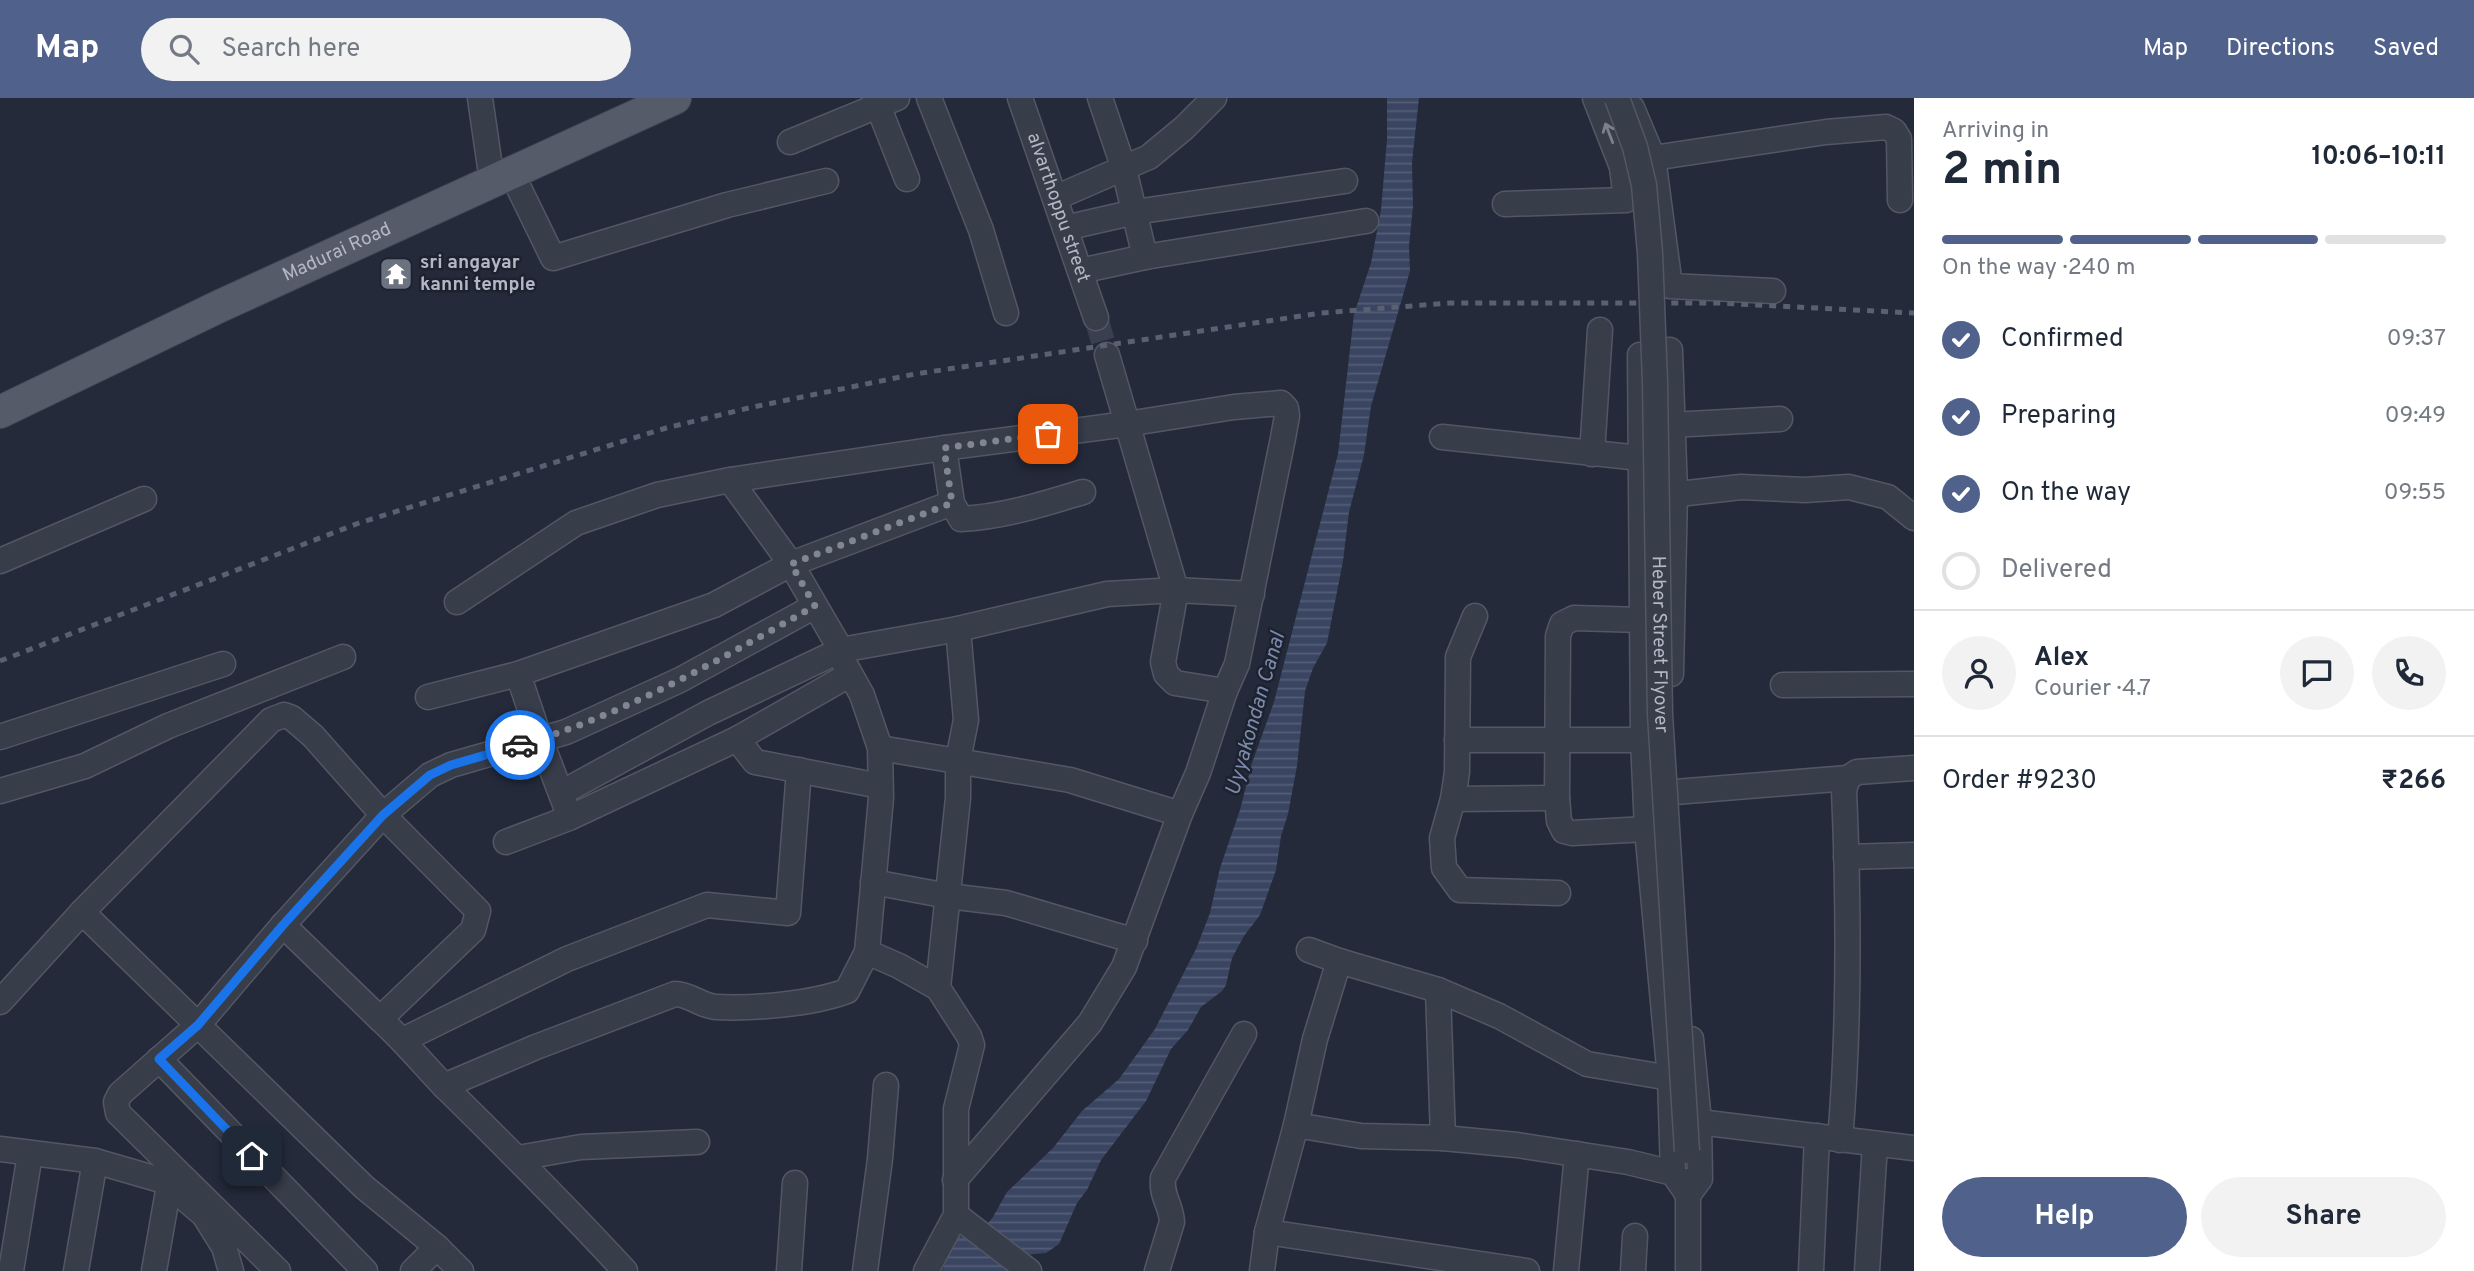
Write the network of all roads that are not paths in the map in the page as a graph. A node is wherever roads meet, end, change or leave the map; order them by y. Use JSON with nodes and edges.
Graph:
{"nodes":[{"id":1,"x":480,"y":98,"type":"edge"},
{"id":2,"x":675,"y":98,"type":"edge"},
{"id":3,"x":929,"y":98,"type":"edge"},
{"id":4,"x":1020,"y":98,"type":"edge"},
{"id":5,"x":1100,"y":98,"type":"edge"},
{"id":6,"x":1214,"y":98,"type":"edge"},
{"id":7,"x":1595,"y":98,"type":"edge"},
{"id":8,"x":1617,"y":98,"type":"edge"},
{"id":9,"x":1628,"y":98,"type":"edge"},
{"id":10,"x":883,"y":100,"type":"edge"},
{"id":11,"x":790,"y":142,"type":"dead end"},
{"id":12,"x":1653,"y":158,"type":"junction"},
{"id":13,"x":1622,"y":167,"type":"junction"},
{"id":14,"x":1124,"y":169,"type":"junction"},
{"id":15,"x":502,"y":178,"type":"junction"},
{"id":16,"x":907,"y":179,"type":"dead end"},
{"id":17,"x":826,"y":181,"type":"dead end"},
{"id":18,"x":1345,"y":181,"type":"dead end"},
{"id":19,"x":1055,"y":198,"type":"junction"},
{"id":20,"x":1900,"y":200,"type":"dead end"},
{"id":21,"x":1505,"y":204,"type":"dead end"},
{"id":22,"x":1135,"y":212,"type":"junction"},
{"id":23,"x":1366,"y":221,"type":"dead end"},
{"id":24,"x":1065,"y":228,"type":"junction"},
{"id":25,"x":1144,"y":257,"type":"junction"},
{"id":26,"x":1080,"y":271,"type":"junction"},
{"id":27,"x":1773,"y":292,"type":"dead end"},
{"id":28,"x":1006,"y":313,"type":"dead end"},
{"id":29,"x":1096,"y":318,"type":"tunnel mouth"},
{"id":30,"x":1600,"y":330,"type":"dead end"},
{"id":31,"x":1670,"y":350,"type":"dead end"},
{"id":32,"x":1107,"y":355,"type":"tunnel mouth"},
{"id":33,"x":1640,"y":355,"type":"dead end"},
{"id":34,"x":0,"y":412,"type":"edge"},
{"id":35,"x":1780,"y":419,"type":"dead end"},
{"id":36,"x":1127,"y":425,"type":"junction"},
{"id":37,"x":1671,"y":425,"type":"junction"},
{"id":38,"x":1442,"y":437,"type":"dead end"},
{"id":39,"x":944,"y":448,"type":"junction"},
{"id":40,"x":1592,"y":454,"type":"junction"},
{"id":41,"x":1640,"y":458,"type":"junction"},
{"id":42,"x":730,"y":480,"type":"junction"},
{"id":43,"x":1083,"y":492,"type":"dead end"},
{"id":44,"x":1675,"y":493,"type":"junction"},
{"id":45,"x":144,"y":499,"type":"dead end"},
{"id":46,"x":1640,"y":500,"type":"junction"},
{"id":47,"x":952,"y":503,"type":"junction"},
{"id":48,"x":1914,"y":517,"type":"edge"},
{"id":49,"x":0,"y":561,"type":"edge"},
{"id":50,"x":791,"y":564,"type":"junction"},
{"id":51,"x":1176,"y":590,"type":"junction"},
{"id":52,"x":1252,"y":594,"type":"junction"},
{"id":53,"x":457,"y":602,"type":"dead end"},
{"id":54,"x":815,"y":606,"type":"junction"},
{"id":55,"x":1475,"y":616,"type":"dead end"},
{"id":56,"x":1642,"y":620,"type":"junction"},
{"id":57,"x":958,"y":629,"type":"junction"},
{"id":58,"x":841,"y":650,"type":"junction"},
{"id":59,"x":343,"y":657,"type":"dead end"},
{"id":60,"x":223,"y":664,"type":"dead end"},
{"id":61,"x":518,"y":674,"type":"junction"},
{"id":62,"x":849,"y":674,"type":"junction"},
{"id":63,"x":1914,"y":684,"type":"edge"},
{"id":64,"x":1783,"y":685,"type":"dead end"},
{"id":65,"x":1225,"y":691,"type":"junction"},
{"id":66,"x":428,"y":697,"type":"dead end"},
{"id":67,"x":0,"y":737,"type":"edge"},
{"id":68,"x":540,"y":739,"type":"junction"},
{"id":69,"x":737,"y":739,"type":"junction"},
{"id":70,"x":1457,"y":740,"type":"junction"},
{"id":71,"x":1558,"y":740,"type":"junction"},
{"id":72,"x":1643,"y":740,"type":"junction"},
{"id":73,"x":880,"y":748,"type":"junction"},
{"id":74,"x":958,"y":760,"type":"junction"},
{"id":75,"x":1914,"y":768,"type":"edge"},
{"id":76,"x":799,"y":770,"type":"junction"},
{"id":77,"x":1849,"y":778,"type":"junction"},
{"id":78,"x":880,"y":786,"type":"junction"},
{"id":79,"x":0,"y":791,"type":"edge"},
{"id":80,"x":1675,"y":792,"type":"junction"},
{"id":81,"x":561,"y":793,"type":"junction"},
{"id":82,"x":1557,"y":798,"type":"junction"},
{"id":83,"x":1453,"y":799,"type":"junction"},
{"id":84,"x":1180,"y":814,"type":"junction"},
{"id":85,"x":383,"y":815,"type":"junction"},
{"id":86,"x":569,"y":818,"type":"junction"},
{"id":87,"x":1647,"y":829,"type":"junction"},
{"id":88,"x":506,"y":842,"type":"dead end"},
{"id":89,"x":1914,"y":855,"type":"edge"},
{"id":90,"x":1846,"y":857,"type":"junction"},
{"id":91,"x":873,"y":882,"type":"junction"},
{"id":92,"x":1558,"y":893,"type":"dead end"},
{"id":93,"x":948,"y":895,"type":"junction"},
{"id":94,"x":82,"y":912,"type":"junction"},
{"id":95,"x":283,"y":925,"type":"junction"},
{"id":96,"x":1135,"y":942,"type":"junction"},
{"id":97,"x":1309,"y":950,"type":"dead end"},
{"id":98,"x":867,"y":953,"type":"junction"},
{"id":99,"x":1339,"y":961,"type":"junction"},
{"id":100,"x":938,"y":989,"type":"junction"},
{"id":101,"x":1438,"y":990,"type":"junction"},
{"id":102,"x":0,"y":1002,"type":"edge"},
{"id":103,"x":380,"y":1018,"type":"junction"},
{"id":104,"x":198,"y":1025,"type":"junction"},
{"id":105,"x":1244,"y":1034,"type":"dead end"},
{"id":106,"x":403,"y":1040,"type":"junction"},
{"id":107,"x":159,"y":1059,"type":"junction"},
{"id":108,"x":1670,"y":1078,"type":"junction"},
{"id":109,"x":886,"y":1085,"type":"dead end"},
{"id":110,"x":444,"y":1086,"type":"junction"},
{"id":111,"x":1699,"y":1122,"type":"junction"},
{"id":112,"x":1296,"y":1125,"type":"junction"},
{"id":113,"x":1443,"y":1138,"type":"junction"},
{"id":114,"x":1829,"y":1138,"type":"junction"},
{"id":115,"x":697,"y":1142,"type":"dead end"},
{"id":116,"x":1875,"y":1144,"type":"junction"},
{"id":117,"x":1914,"y":1148,"type":"edge"},
{"id":118,"x":0,"y":1149,"type":"edge"},
{"id":119,"x":30,"y":1154,"type":"junction"},
{"id":120,"x":1577,"y":1154,"type":"junction"},
{"id":121,"x":518,"y":1158,"type":"junction"},
{"id":122,"x":95,"y":1161,"type":"junction"},
{"id":123,"x":1673,"y":1173,"type":"junction"},
{"id":124,"x":956,"y":1180,"type":"junction"},
{"id":125,"x":795,"y":1183,"type":"dead end"},
{"id":126,"x":169,"y":1185,"type":"junction"},
{"id":127,"x":1688,"y":1195,"type":"junction"},
{"id":128,"x":966,"y":1222,"type":"junction"},
{"id":129,"x":1268,"y":1231,"type":"junction"},
{"id":130,"x":1635,"y":1236,"type":"dead end"},
{"id":131,"x":437,"y":1247,"type":"junction"},
{"id":132,"x":11,"y":1271,"type":"edge"},
{"id":133,"x":76,"y":1271,"type":"edge"},
{"id":134,"x":154,"y":1271,"type":"edge"},
{"id":135,"x":231,"y":1271,"type":"edge"},
{"id":136,"x":278,"y":1271,"type":"edge"},
{"id":137,"x":365,"y":1271,"type":"edge"},
{"id":138,"x":413,"y":1271,"type":"edge"},
{"id":139,"x":461,"y":1271,"type":"edge"},
{"id":140,"x":625,"y":1271,"type":"edge"},
{"id":141,"x":789,"y":1271,"type":"edge"},
{"id":142,"x":865,"y":1271,"type":"edge"},
{"id":143,"x":926,"y":1271,"type":"edge"},
{"id":144,"x":1029,"y":1271,"type":"edge"},
{"id":145,"x":1157,"y":1271,"type":"edge"},
{"id":146,"x":1262,"y":1271,"type":"edge"},
{"id":147,"x":1527,"y":1271,"type":"edge"},
{"id":148,"x":1566,"y":1271,"type":"edge"},
{"id":149,"x":1633,"y":1271,"type":"edge"},
{"id":150,"x":1688,"y":1271,"type":"edge"},
{"id":151,"x":1811,"y":1271,"type":"edge"},
{"id":152,"x":1867,"y":1271,"type":"edge"}],
"edges":[{"from":1,"to":15,"type":"street"},
{"from":2,"to":15,"type":"main road","name":"Madurai Road"},
{"from":3,"to":28,"type":"street"},
{"from":4,"to":19,"type":"street","name":"alvarthoppu street"},
{"from":5,"to":14,"type":"street"},
{"from":6,"to":14,"type":"street"},
{"from":13,"to":7,"type":"street","one_way":true},
{"from":8,"to":127,"type":"street","name":"Heber Street Flyover","bridge":true},
{"from":9,"to":12,"type":"street"},
{"from":10,"to":11,"type":"street"},
{"from":10,"to":16,"type":"street"},
{"from":12,"to":13,"type":"street"},
{"from":12,"to":20,"type":"street"},
{"from":12,"to":27,"type":"street"},
{"from":13,"to":21,"type":"street"},
{"from":14,"to":19,"type":"street"},
{"from":14,"to":22,"type":"street"},
{"from":15,"to":17,"type":"street"},
{"from":15,"to":34,"type":"main road","name":"Madurai Road"},
{"from":18,"to":22,"type":"street"},
{"from":19,"to":24,"type":"street","name":"alvarthoppu street"},
{"from":22,"to":24,"type":"street"},
{"from":22,"to":25,"type":"street"},
{"from":23,"to":25,"type":"street"},
{"from":24,"to":26,"type":"street","name":"alvarthoppu street"},
{"from":25,"to":26,"type":"street"},
{"from":26,"to":29,"type":"street","name":"alvarthoppu street"},
{"from":30,"to":40,"type":"street"},
{"from":31,"to":37,"type":"street"},
{"from":32,"to":36,"type":"street"},
{"from":33,"to":41,"type":"street"},
{"from":35,"to":37,"type":"street"},
{"from":36,"to":39,"type":"street"},
{"from":36,"to":51,"type":"street"},
{"from":36,"to":52,"type":"street"},
{"from":37,"to":44,"type":"street"},
{"from":38,"to":40,"type":"street"},
{"from":39,"to":42,"type":"street"},
{"from":39,"to":47,"type":"street"},
{"from":40,"to":41,"type":"street"},
{"from":41,"to":46,"type":"street"},
{"from":42,"to":50,"type":"street"},
{"from":42,"to":53,"type":"street"},
{"from":43,"to":47,"type":"street"},
{"from":44,"to":46,"type":"street"},
{"from":44,"to":48,"type":"street"},
{"from":44,"to":80,"type":"street"},
{"from":45,"to":49,"type":"street"},
{"from":46,"to":56,"type":"street"},
{"from":47,"to":50,"type":"street"},
{"from":50,"to":54,"type":"street"},
{"from":50,"to":61,"type":"street"},
{"from":51,"to":52,"type":"street"},
{"from":51,"to":57,"type":"street"},
{"from":51,"to":65,"type":"street"},
{"from":52,"to":65,"type":"street"},
{"from":54,"to":58,"type":"street"},
{"from":54,"to":68,"type":"street"},
{"from":55,"to":70,"type":"street"},
{"from":56,"to":71,"type":"street"},
{"from":56,"to":72,"type":"street"},
{"from":57,"to":58,"type":"street"},
{"from":57,"to":74,"type":"street"},
{"from":58,"to":62,"type":"street"},
{"from":58,"to":81,"type":"street"},
{"from":59,"to":79,"type":"street"},
{"from":60,"to":67,"type":"street"},
{"from":61,"to":66,"type":"street"},
{"from":61,"to":68,"type":"street"},
{"from":62,"to":69,"type":"street"},
{"from":62,"to":73,"type":"street"},
{"from":63,"to":64,"type":"street"},
{"from":65,"to":84,"type":"street"},
{"from":68,"to":81,"type":"street"},
{"from":68,"to":85,"type":"street"},
{"from":69,"to":76,"type":"street"},
{"from":69,"to":86,"type":"street"},
{"from":70,"to":71,"type":"street"},
{"from":70,"to":83,"type":"street"},
{"from":71,"to":72,"type":"street"},
{"from":71,"to":82,"type":"street"},
{"from":72,"to":87,"type":"street"},
{"from":73,"to":74,"type":"street"},
{"from":73,"to":78,"type":"street"},
{"from":74,"to":84,"type":"street"},
{"from":74,"to":93,"type":"street"},
{"from":75,"to":77,"type":"street"},
{"from":76,"to":78,"type":"street"},
{"from":76,"to":106,"type":"street"},
{"from":77,"to":80,"type":"street"},
{"from":77,"to":90,"type":"street"},
{"from":78,"to":91,"type":"street"},
{"from":80,"to":111,"type":"street"},
{"from":81,"to":86,"type":"street"},
{"from":82,"to":83,"type":"street"},
{"from":82,"to":87,"type":"street"},
{"from":83,"to":92,"type":"street"},
{"from":84,"to":96,"type":"street"},
{"from":85,"to":94,"type":"street"},
{"from":85,"to":95,"type":"street"},
{"from":85,"to":103,"type":"street"},
{"from":86,"to":88,"type":"street"},
{"from":87,"to":108,"type":"street"},
{"from":89,"to":90,"type":"street"},
{"from":90,"to":114,"type":"street"},
{"from":91,"to":93,"type":"street"},
{"from":91,"to":98,"type":"street"},
{"from":93,"to":96,"type":"street"},
{"from":93,"to":100,"type":"street"},
{"from":94,"to":102,"type":"street"},
{"from":94,"to":104,"type":"street"},
{"from":95,"to":103,"type":"street"},
{"from":95,"to":104,"type":"street"},
{"from":96,"to":124,"type":"street"},
{"from":97,"to":99,"type":"street"},
{"from":98,"to":100,"type":"street"},
{"from":98,"to":110,"type":"street"},
{"from":99,"to":101,"type":"street"},
{"from":99,"to":112,"type":"street"},
{"from":100,"to":124,"type":"street"},
{"from":101,"to":108,"type":"street"},
{"from":101,"to":113,"type":"street"},
{"from":103,"to":106,"type":"street"},
{"from":104,"to":107,"type":"street"},
{"from":104,"to":131,"type":"street"},
{"from":105,"to":145,"type":"street"},
{"from":106,"to":110,"type":"street"},
{"from":107,"to":136,"type":"street"},
{"from":107,"to":137,"type":"street"},
{"from":108,"to":123,"type":"street"},
{"from":109,"to":142,"type":"street"},
{"from":110,"to":121,"type":"street"},
{"from":111,"to":114,"type":"street"},
{"from":111,"to":127,"type":"street"},
{"from":112,"to":113,"type":"street"},
{"from":112,"to":129,"type":"street"},
{"from":113,"to":120,"type":"street"},
{"from":114,"to":116,"type":"street"},
{"from":114,"to":151,"type":"street"},
{"from":115,"to":121,"type":"street"},
{"from":116,"to":117,"type":"street"},
{"from":116,"to":152,"type":"street"},
{"from":118,"to":119,"type":"street"},
{"from":119,"to":122,"type":"street"},
{"from":119,"to":132,"type":"street"},
{"from":120,"to":123,"type":"street"},
{"from":120,"to":148,"type":"street"},
{"from":121,"to":140,"type":"street"},
{"from":122,"to":126,"type":"street"},
{"from":122,"to":133,"type":"street"},
{"from":123,"to":127,"type":"street"},
{"from":124,"to":128,"type":"street"},
{"from":125,"to":141,"type":"street"},
{"from":126,"to":134,"type":"street"},
{"from":126,"to":135,"type":"street"},
{"from":127,"to":150,"type":"street","name":"Heber Street Flyover"},
{"from":128,"to":143,"type":"street"},
{"from":128,"to":144,"type":"street"},
{"from":129,"to":146,"type":"street"},
{"from":129,"to":147,"type":"street"},
{"from":130,"to":149,"type":"street"},
{"from":131,"to":138,"type":"street"},
{"from":131,"to":139,"type":"street"}]}
